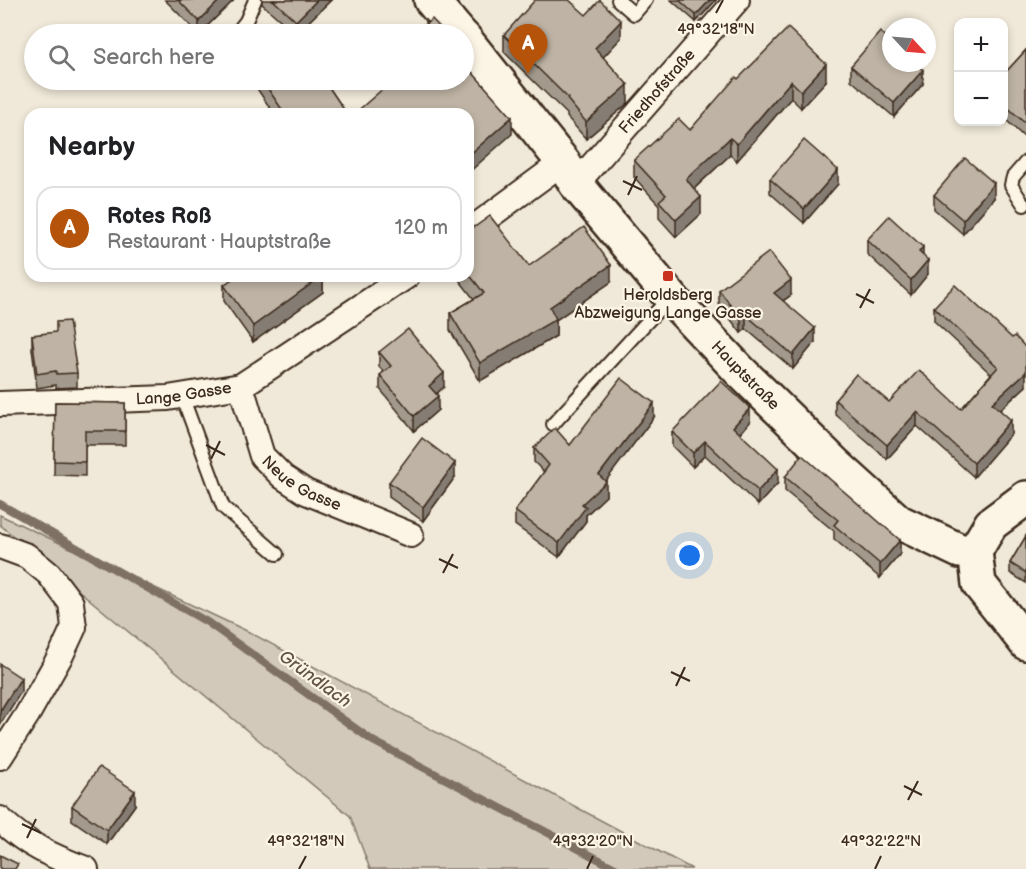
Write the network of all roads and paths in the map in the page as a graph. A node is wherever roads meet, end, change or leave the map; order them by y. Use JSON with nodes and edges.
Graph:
{"nodes":[{"id":1,"x":255,"y":0,"type":"edge"},
{"id":2,"x":431,"y":0,"type":"edge"},
{"id":3,"x":618,"y":0,"type":"edge"},
{"id":4,"x":646,"y":0,"type":"edge"},
{"id":5,"x":737,"y":0,"type":"edge"},
{"id":6,"x":244,"y":24,"type":"edge"},
{"id":7,"x":451,"y":24,"type":"edge"},
{"id":8,"x":474,"y":51,"type":"edge"},
{"id":9,"x":1026,"y":162,"type":"edge"},
{"id":10,"x":569,"y":173,"type":"junction"},
{"id":11,"x":1024,"y":205,"type":"dead end"},
{"id":12,"x":474,"y":228,"type":"edge"},
{"id":13,"x":397,"y":282,"type":"edge"},
{"id":14,"x":670,"y":296,"type":"junction"},
{"id":15,"x":241,"y":386,"type":"junction"},
{"id":16,"x":183,"y":396,"type":"junction"},
{"id":17,"x":0,"y":404,"type":"edge"},
{"id":18,"x":553,"y":424,"type":"dead end"},
{"id":19,"x":1026,"y":498,"type":"edge"},
{"id":20,"x":411,"y":535,"type":"dead end"},
{"id":21,"x":0,"y":546,"type":"edge"},
{"id":22,"x":975,"y":551,"type":"junction"},
{"id":23,"x":277,"y":554,"type":"dead end"},
{"id":24,"x":1026,"y":643,"type":"edge"},
{"id":25,"x":0,"y":758,"type":"edge"},
{"id":26,"x":0,"y":819,"type":"edge"},
{"id":27,"x":86,"y":869,"type":"edge"}],
"edges":[{"from":1,"to":6,"type":"lane"},
{"from":2,"to":7,"type":"street"},
{"from":3,"to":4,"type":"lane"},
{"from":5,"to":10,"type":"street","name":"Friedhofstraße"},
{"from":8,"to":10,"type":"street","name":"Hauptstraße"},
{"from":9,"to":11,"type":"lane"},
{"from":10,"to":12,"type":"street"},
{"from":10,"to":14,"type":"street","name":"Hauptstraße"},
{"from":13,"to":15,"type":"street","name":"Lange Gasse"},
{"from":14,"to":18,"type":"lane"},
{"from":14,"to":22,"type":"street","name":"Hauptstraße"},
{"from":15,"to":16,"type":"street","name":"Lange Gasse"},
{"from":15,"to":20,"type":"street","name":"Neue Gasse"},
{"from":16,"to":17,"type":"street","name":"Lange Gasse"},
{"from":16,"to":23,"type":"lane"},
{"from":19,"to":22,"type":"street"},
{"from":21,"to":25,"type":"street"},
{"from":22,"to":24,"type":"street"},
{"from":26,"to":27,"type":"street"}]}
